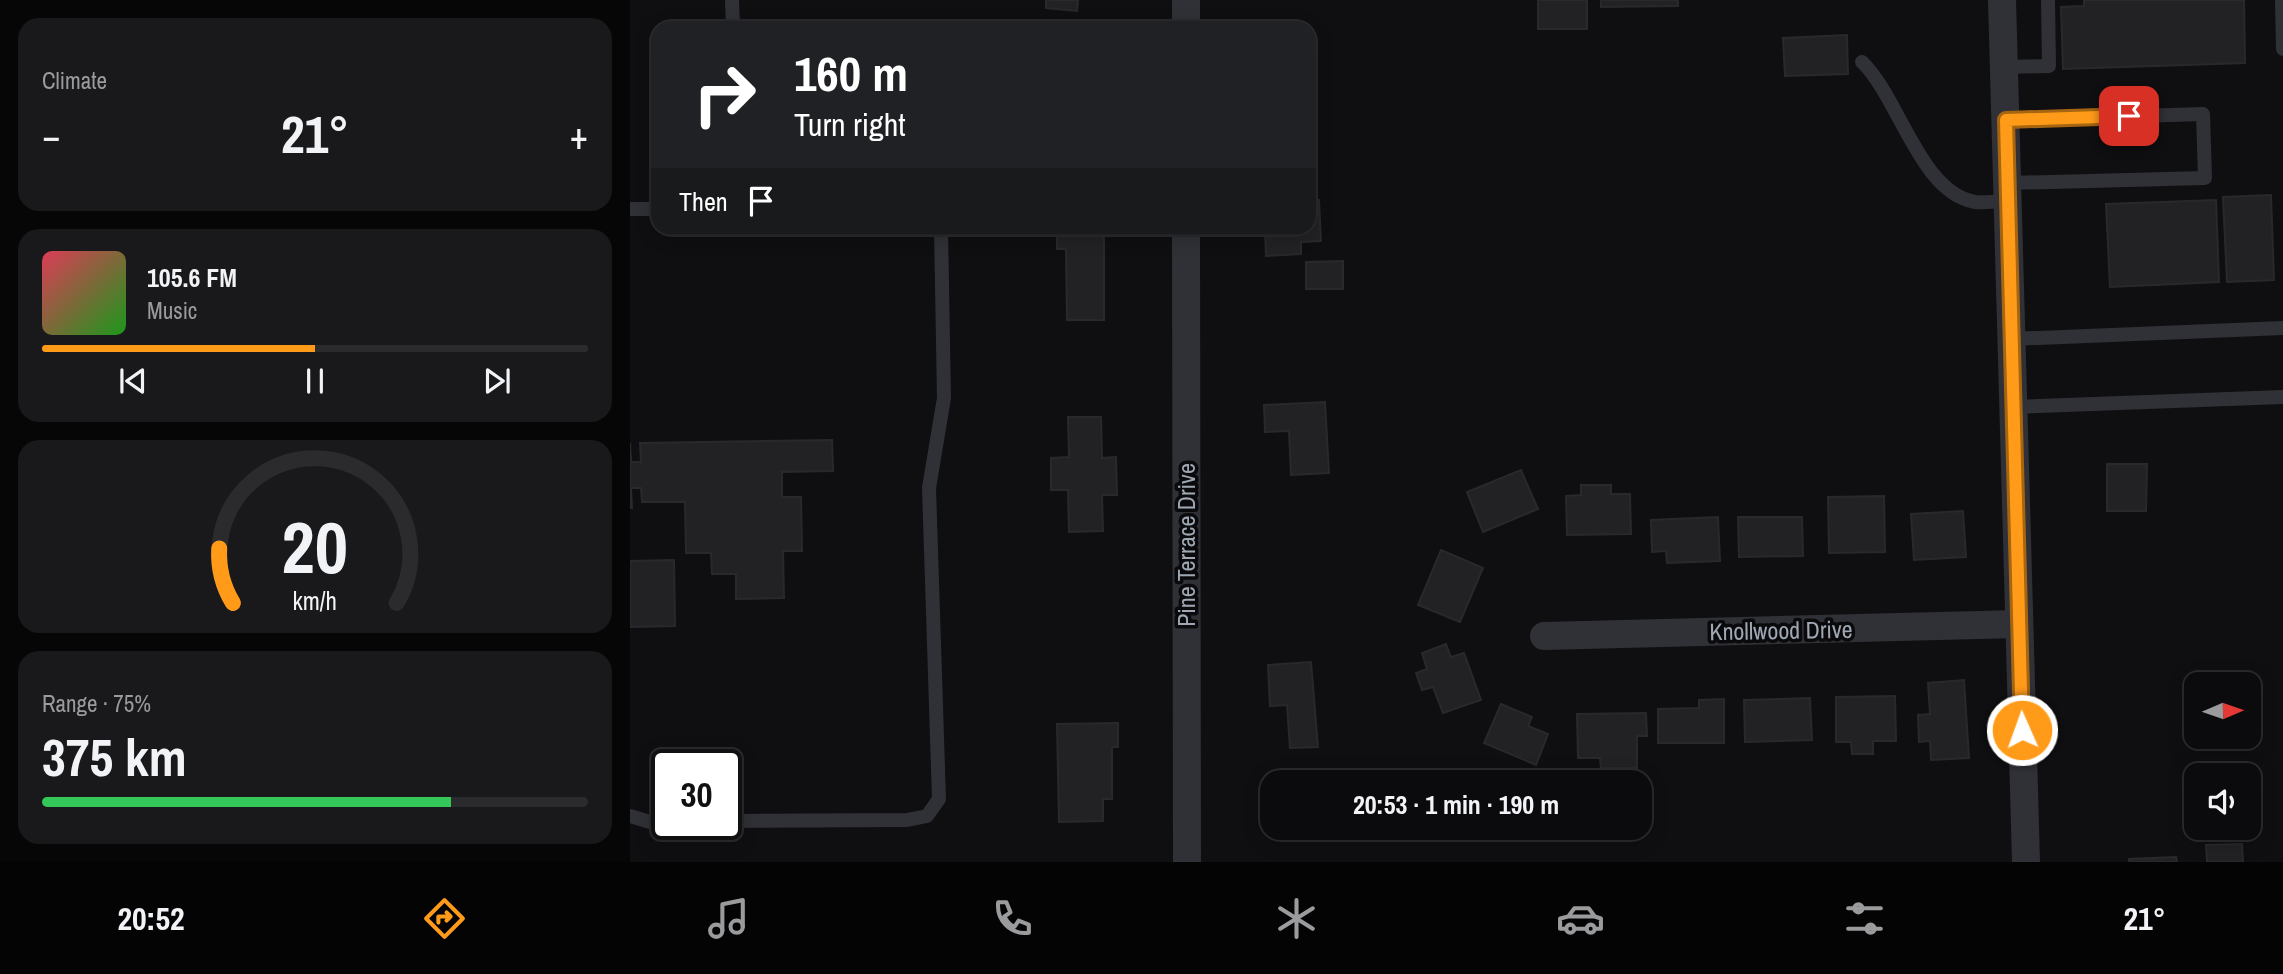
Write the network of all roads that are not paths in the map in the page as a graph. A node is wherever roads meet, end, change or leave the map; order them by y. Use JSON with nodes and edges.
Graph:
{"nodes":[{"id":1,"x":732,"y":0,"type":"edge"},
{"id":2,"x":1186,"y":0,"type":"edge"},
{"id":3,"x":2002,"y":0,"type":"edge"},
{"id":4,"x":2048,"y":0,"type":"edge"},
{"id":5,"x":2282,"y":0,"type":"edge"},
{"id":6,"x":733,"y":21,"type":"edge"},
{"id":7,"x":1186,"y":21,"type":"edge"},
{"id":8,"x":2283,"y":49,"type":"edge"},
{"id":9,"x":1862,"y":62,"type":"dead end"},
{"id":10,"x":2004,"y":67,"type":"junction"},
{"id":11,"x":2006,"y":120,"type":"junction"},
{"id":12,"x":2008,"y":192,"type":"junction"},
{"id":13,"x":630,"y":209,"type":"edge"},
{"id":14,"x":651,"y":209,"type":"edge"},
{"id":15,"x":941,"y":235,"type":"edge"},
{"id":16,"x":1186,"y":235,"type":"edge"},
{"id":17,"x":2283,"y":328,"type":"edge"},
{"id":18,"x":2011,"y":338,"type":"junction"},
{"id":19,"x":2283,"y":397,"type":"edge"},
{"id":20,"x":2013,"y":407,"type":"junction"},
{"id":21,"x":2019,"y":624,"type":"junction"},
{"id":22,"x":1544,"y":636,"type":"dead end"},
{"id":23,"x":630,"y":816,"type":"edge"},
{"id":24,"x":742,"y":821,"type":"edge"},
{"id":25,"x":651,"y":822,"type":"edge"},
{"id":26,"x":1187,"y":862,"type":"edge"},
{"id":27,"x":2026,"y":862,"type":"edge"}],
"edges":[{"from":1,"to":6,"type":"lane"},
{"from":2,"to":7,"type":"street"},
{"from":3,"to":10,"type":"street"},
{"from":4,"to":10,"type":"lane"},
{"from":5,"to":8,"type":"lane"},
{"from":9,"to":12,"type":"lane"},
{"from":10,"to":11,"type":"street"},
{"from":11,"to":12,"type":"street"},
{"from":11,"to":12,"type":"lane"},
{"from":12,"to":18,"type":"street"},
{"from":13,"to":14,"type":"lane"},
{"from":15,"to":24,"type":"lane"},
{"from":16,"to":26,"type":"street","name":"Pine Terrace Drive"},
{"from":17,"to":18,"type":"lane"},
{"from":18,"to":20,"type":"street"},
{"from":19,"to":20,"type":"lane"},
{"from":20,"to":21,"type":"street"},
{"from":21,"to":22,"type":"street","name":"Knollwood Drive"},
{"from":21,"to":27,"type":"street"},
{"from":23,"to":25,"type":"lane"}]}
